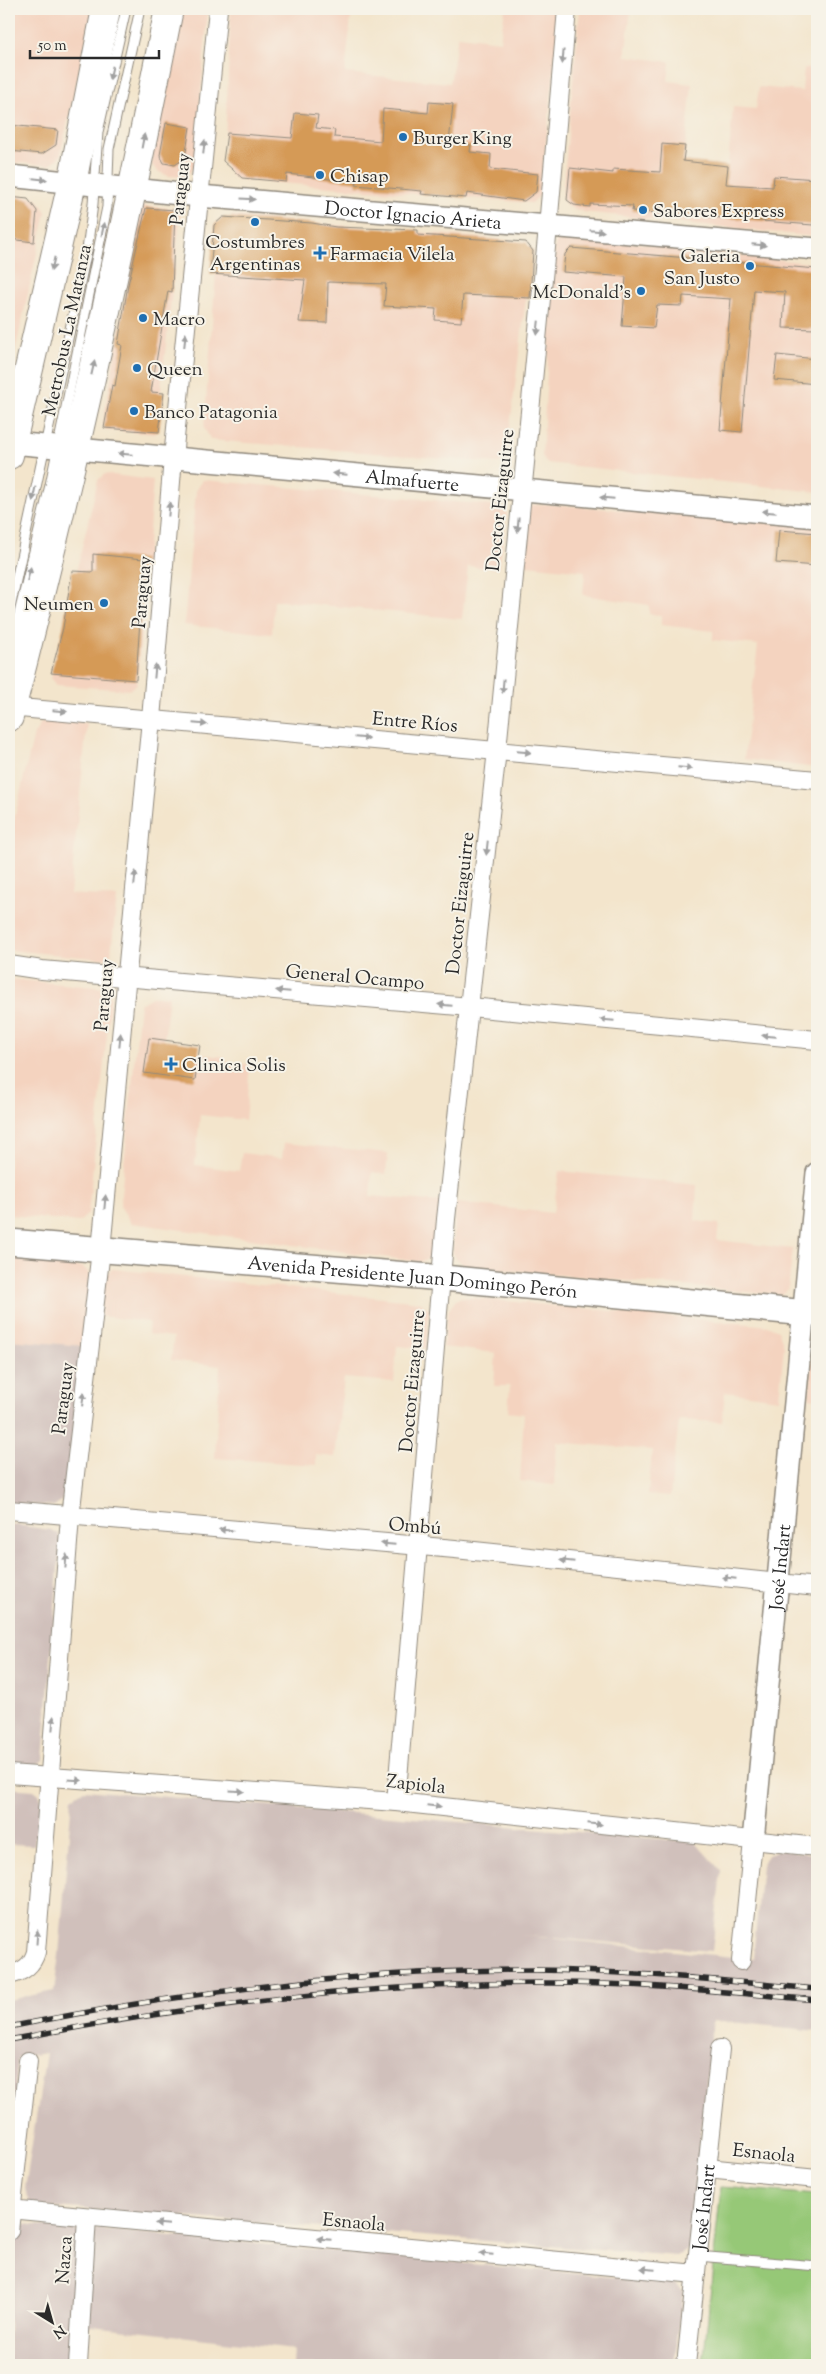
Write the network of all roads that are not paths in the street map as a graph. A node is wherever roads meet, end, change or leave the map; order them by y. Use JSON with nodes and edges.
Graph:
{"nodes":[{"id":1,"x":106,"y":9,"type":"edge"},
{"id":2,"x":126,"y":9,"type":"edge"},
{"id":3,"x":140,"y":9,"type":"edge"},
{"id":4,"x":169,"y":9,"type":"edge"},
{"id":5,"x":218,"y":9,"type":"edge"},
{"id":6,"x":567,"y":9,"type":"edge"},
{"id":7,"x":9,"y":176,"type":"edge"},
{"id":8,"x":102,"y":186,"type":"junction"},
{"id":9,"x":200,"y":196,"type":"junction"},
{"id":10,"x":548,"y":228,"type":"junction"},
{"id":11,"x":817,"y":249,"type":"edge"},
{"id":12,"x":10,"y":447,"type":"edge"},
{"id":13,"x":58,"y":448,"type":"junction"},
{"id":14,"x":173,"y":458,"type":"junction"},
{"id":15,"x":521,"y":490,"type":"junction"},
{"id":16,"x":817,"y":517,"type":"edge"},
{"id":17,"x":9,"y":613,"type":"edge"},
{"id":18,"x":9,"y":655,"type":"edge"},
{"id":19,"x":10,"y":710,"type":"edge"},
{"id":20,"x":151,"y":719,"type":"junction"},
{"id":21,"x":497,"y":750,"type":"junction"},
{"id":22,"x":817,"y":780,"type":"edge"},
{"id":23,"x":9,"y":965,"type":"edge"},
{"id":24,"x":126,"y":977,"type":"junction"},
{"id":25,"x":470,"y":1007,"type":"junction"},
{"id":26,"x":817,"y":1040,"type":"edge"},
{"id":27,"x":817,"y":1173,"type":"edge"},
{"id":28,"x":9,"y":1242,"type":"edge"},
{"id":29,"x":101,"y":1250,"type":"junction"},
{"id":30,"x":443,"y":1278,"type":"junction"},
{"id":31,"x":811,"y":1313,"type":"edge"},
{"id":32,"x":9,"y":1510,"type":"edge"},
{"id":33,"x":70,"y":1517,"type":"junction"},
{"id":34,"x":417,"y":1546,"type":"junction"},
{"id":35,"x":777,"y":1583,"type":"junction"},
{"id":36,"x":817,"y":1587,"type":"edge"},
{"id":37,"x":9,"y":1774,"type":"edge"},
{"id":38,"x":48,"y":1778,"type":"junction"},
{"id":39,"x":396,"y":1802,"type":"junction"},
{"id":40,"x":753,"y":1840,"type":"junction"},
{"id":41,"x":817,"y":1847,"type":"edge"},
{"id":42,"x":741,"y":1961,"type":"dead end"},
{"id":43,"x":11,"y":1975,"type":"edge"},
{"id":44,"x":720,"y":2049,"type":"dead end"},
{"id":45,"x":28,"y":2061,"type":"dead end"},
{"id":46,"x":707,"y":2168,"type":"junction"},
{"id":47,"x":817,"y":2179,"type":"edge"},
{"id":48,"x":10,"y":2210,"type":"edge"},
{"id":49,"x":88,"y":2217,"type":"junction"},
{"id":50,"x":9,"y":2231,"type":"edge"},
{"id":51,"x":697,"y":2265,"type":"junction"},
{"id":52,"x":817,"y":2266,"type":"edge"},
{"id":53,"x":78,"y":2365,"type":"edge"},
{"id":54,"x":686,"y":2365,"type":"edge"}],
"edges":[{"from":1,"to":8,"type":"highway"},
{"from":2,"to":8,"type":"lane","name":"Metrobus La Matanza","one_way":true},
{"from":3,"to":8,"type":"lane","name":"Metrobus La Matanza"},
{"from":8,"to":4,"type":"highway","one_way":true},
{"from":9,"to":5,"type":"street","name":"Paraguay","one_way":true},
{"from":6,"to":10,"type":"street","name":"Doctor Eizaguirre","one_way":true},
{"from":7,"to":8,"type":"street","name":"Doctor Ignacio Arieta","one_way":true},
{"from":8,"to":9,"type":"street","name":"Doctor Ignacio Arieta"},
{"from":8,"to":12,"type":"highway","one_way":true},
{"from":13,"to":8,"type":"highway","one_way":true},
{"from":8,"to":13,"type":"lane","name":"Metrobus La Matanza","one_way":true},
{"from":9,"to":10,"type":"street","name":"Doctor Ignacio Arieta","one_way":true},
{"from":14,"to":9,"type":"street","name":"Paraguay","one_way":true},
{"from":10,"to":11,"type":"street","name":"Doctor Ignacio Arieta","one_way":true},
{"from":10,"to":15,"type":"street","name":"Doctor Eizaguirre","one_way":true},
{"from":12,"to":13,"type":"street","name":"Almafuerte"},
{"from":14,"to":13,"type":"street","name":"Almafuerte","one_way":true},
{"from":13,"to":17,"type":"lane","name":"Metrobus La Matanza","one_way":true},
{"from":18,"to":13,"type":"lane","name":"Metrobus La Matanza","one_way":true},
{"from":13,"to":19,"type":"highway"},
{"from":15,"to":14,"type":"street","name":"Almafuerte","one_way":true},
{"from":20,"to":14,"type":"street","name":"Paraguay","one_way":true},
{"from":16,"to":15,"type":"street","name":"Almafuerte","one_way":true},
{"from":15,"to":21,"type":"street","name":"Doctor Eizaguirre","one_way":true},
{"from":19,"to":20,"type":"street","name":"Entre Ríos","one_way":true},
{"from":20,"to":21,"type":"street","name":"Entre Ríos","one_way":true},
{"from":24,"to":20,"type":"street","name":"Paraguay","one_way":true},
{"from":21,"to":22,"type":"street","name":"Entre Ríos","one_way":true},
{"from":21,"to":25,"type":"street","name":"Doctor Eizaguirre","one_way":true},
{"from":23,"to":24,"type":"street","name":"General Ocampo"},
{"from":25,"to":24,"type":"street","name":"General Ocampo","one_way":true},
{"from":29,"to":24,"type":"street","name":"Paraguay","one_way":true},
{"from":26,"to":25,"type":"street","name":"General Ocampo","one_way":true},
{"from":25,"to":30,"type":"street","name":"Doctor Eizaguirre"},
{"from":27,"to":31,"type":"street","name":"José Indart"},
{"from":28,"to":29,"type":"main road","name":"Avenida Presidente Juan Domingo Perón"},
{"from":29,"to":30,"type":"main road","name":"Avenida Presidente Juan Domingo Perón"},
{"from":33,"to":29,"type":"street","name":"Paraguay","one_way":true},
{"from":30,"to":31,"type":"main road","name":"Avenida Presidente Juan Domingo Perón"},
{"from":30,"to":34,"type":"street","name":"Doctor Eizaguirre"},
{"from":31,"to":35,"type":"street","name":"José Indart"},
{"from":32,"to":33,"type":"street","name":"Ombú"},
{"from":34,"to":33,"type":"street","name":"Ombú","one_way":true},
{"from":38,"to":33,"type":"street","name":"Paraguay","one_way":true},
{"from":35,"to":34,"type":"street","name":"Ombú","one_way":true},
{"from":34,"to":39,"type":"street","name":"Doctor Eizaguirre"},
{"from":35,"to":36,"type":"street","name":"Ombú"},
{"from":35,"to":40,"type":"street","name":"José Indart"},
{"from":37,"to":38,"type":"street","name":"Zapiola"},
{"from":38,"to":39,"type":"street","name":"Zapiola","one_way":true},
{"from":43,"to":38,"type":"street","name":"Paraguay","one_way":true},
{"from":39,"to":40,"type":"street","name":"Zapiola","one_way":true},
{"from":40,"to":41,"type":"street","name":"Zapiola"},
{"from":40,"to":42,"type":"street","name":"José Indart"},
{"from":44,"to":46,"type":"street","name":"José Indart"},
{"from":45,"to":48,"type":"street"},
{"from":46,"to":47,"type":"street","name":"Esnaola"},
{"from":46,"to":51,"type":"street","name":"José Indart"},
{"from":48,"to":49,"type":"street","name":"Esnaola"},
{"from":48,"to":50,"type":"street"},
{"from":51,"to":49,"type":"street","name":"Esnaola","one_way":true},
{"from":49,"to":53,"type":"street","name":"Nazca"},
{"from":51,"to":52,"type":"lane"},
{"from":51,"to":54,"type":"street","name":"José Indart"}]}
